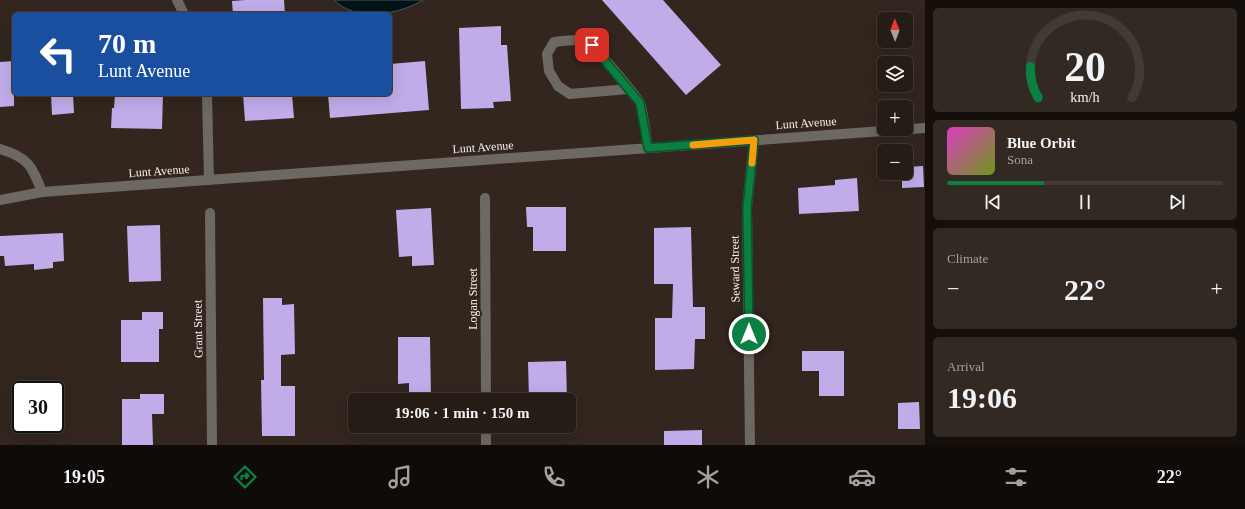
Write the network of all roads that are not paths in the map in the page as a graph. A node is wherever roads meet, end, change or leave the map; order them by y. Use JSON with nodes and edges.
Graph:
{"nodes":[{"id":1,"x":177,"y":0,"type":"edge"},
{"id":2,"x":183,"y":12,"type":"edge"},
{"id":3,"x":628,"y":89,"type":"junction"},
{"id":4,"x":207,"y":96,"type":"edge"},
{"id":5,"x":925,"y":128,"type":"edge"},
{"id":6,"x":754,"y":140,"type":"junction"},
{"id":7,"x":648,"y":148,"type":"junction"},
{"id":8,"x":0,"y":149,"type":"edge"},
{"id":9,"x":209,"y":180,"type":"junction"},
{"id":10,"x":42,"y":192,"type":"junction"},
{"id":11,"x":485,"y":198,"type":"dead end"},
{"id":12,"x":0,"y":200,"type":"edge"},
{"id":13,"x":210,"y":212,"type":"dead end"},
{"id":14,"x":486,"y":393,"type":"edge"},
{"id":15,"x":486,"y":433,"type":"edge"},
{"id":16,"x":212,"y":445,"type":"edge"},
{"id":17,"x":486,"y":445,"type":"edge"},
{"id":18,"x":750,"y":445,"type":"edge"}],
"edges":[{"from":1,"to":2,"type":"street"},
{"from":3,"to":3,"type":"street"},
{"from":3,"to":7,"type":"street"},
{"from":4,"to":9,"type":"street"},
{"from":5,"to":6,"type":"street","name":"Lunt Avenue"},
{"from":6,"to":7,"type":"street","name":"Lunt Avenue"},
{"from":6,"to":18,"type":"street","name":"Seward Street"},
{"from":7,"to":9,"type":"street","name":"Lunt Avenue"},
{"from":8,"to":10,"type":"street"},
{"from":9,"to":10,"type":"street","name":"Lunt Avenue"},
{"from":10,"to":12,"type":"street","name":"Lunt Avenue"},
{"from":11,"to":14,"type":"street","name":"Logan Street"},
{"from":13,"to":16,"type":"street","name":"Grant Street"},
{"from":15,"to":17,"type":"street"}]}
